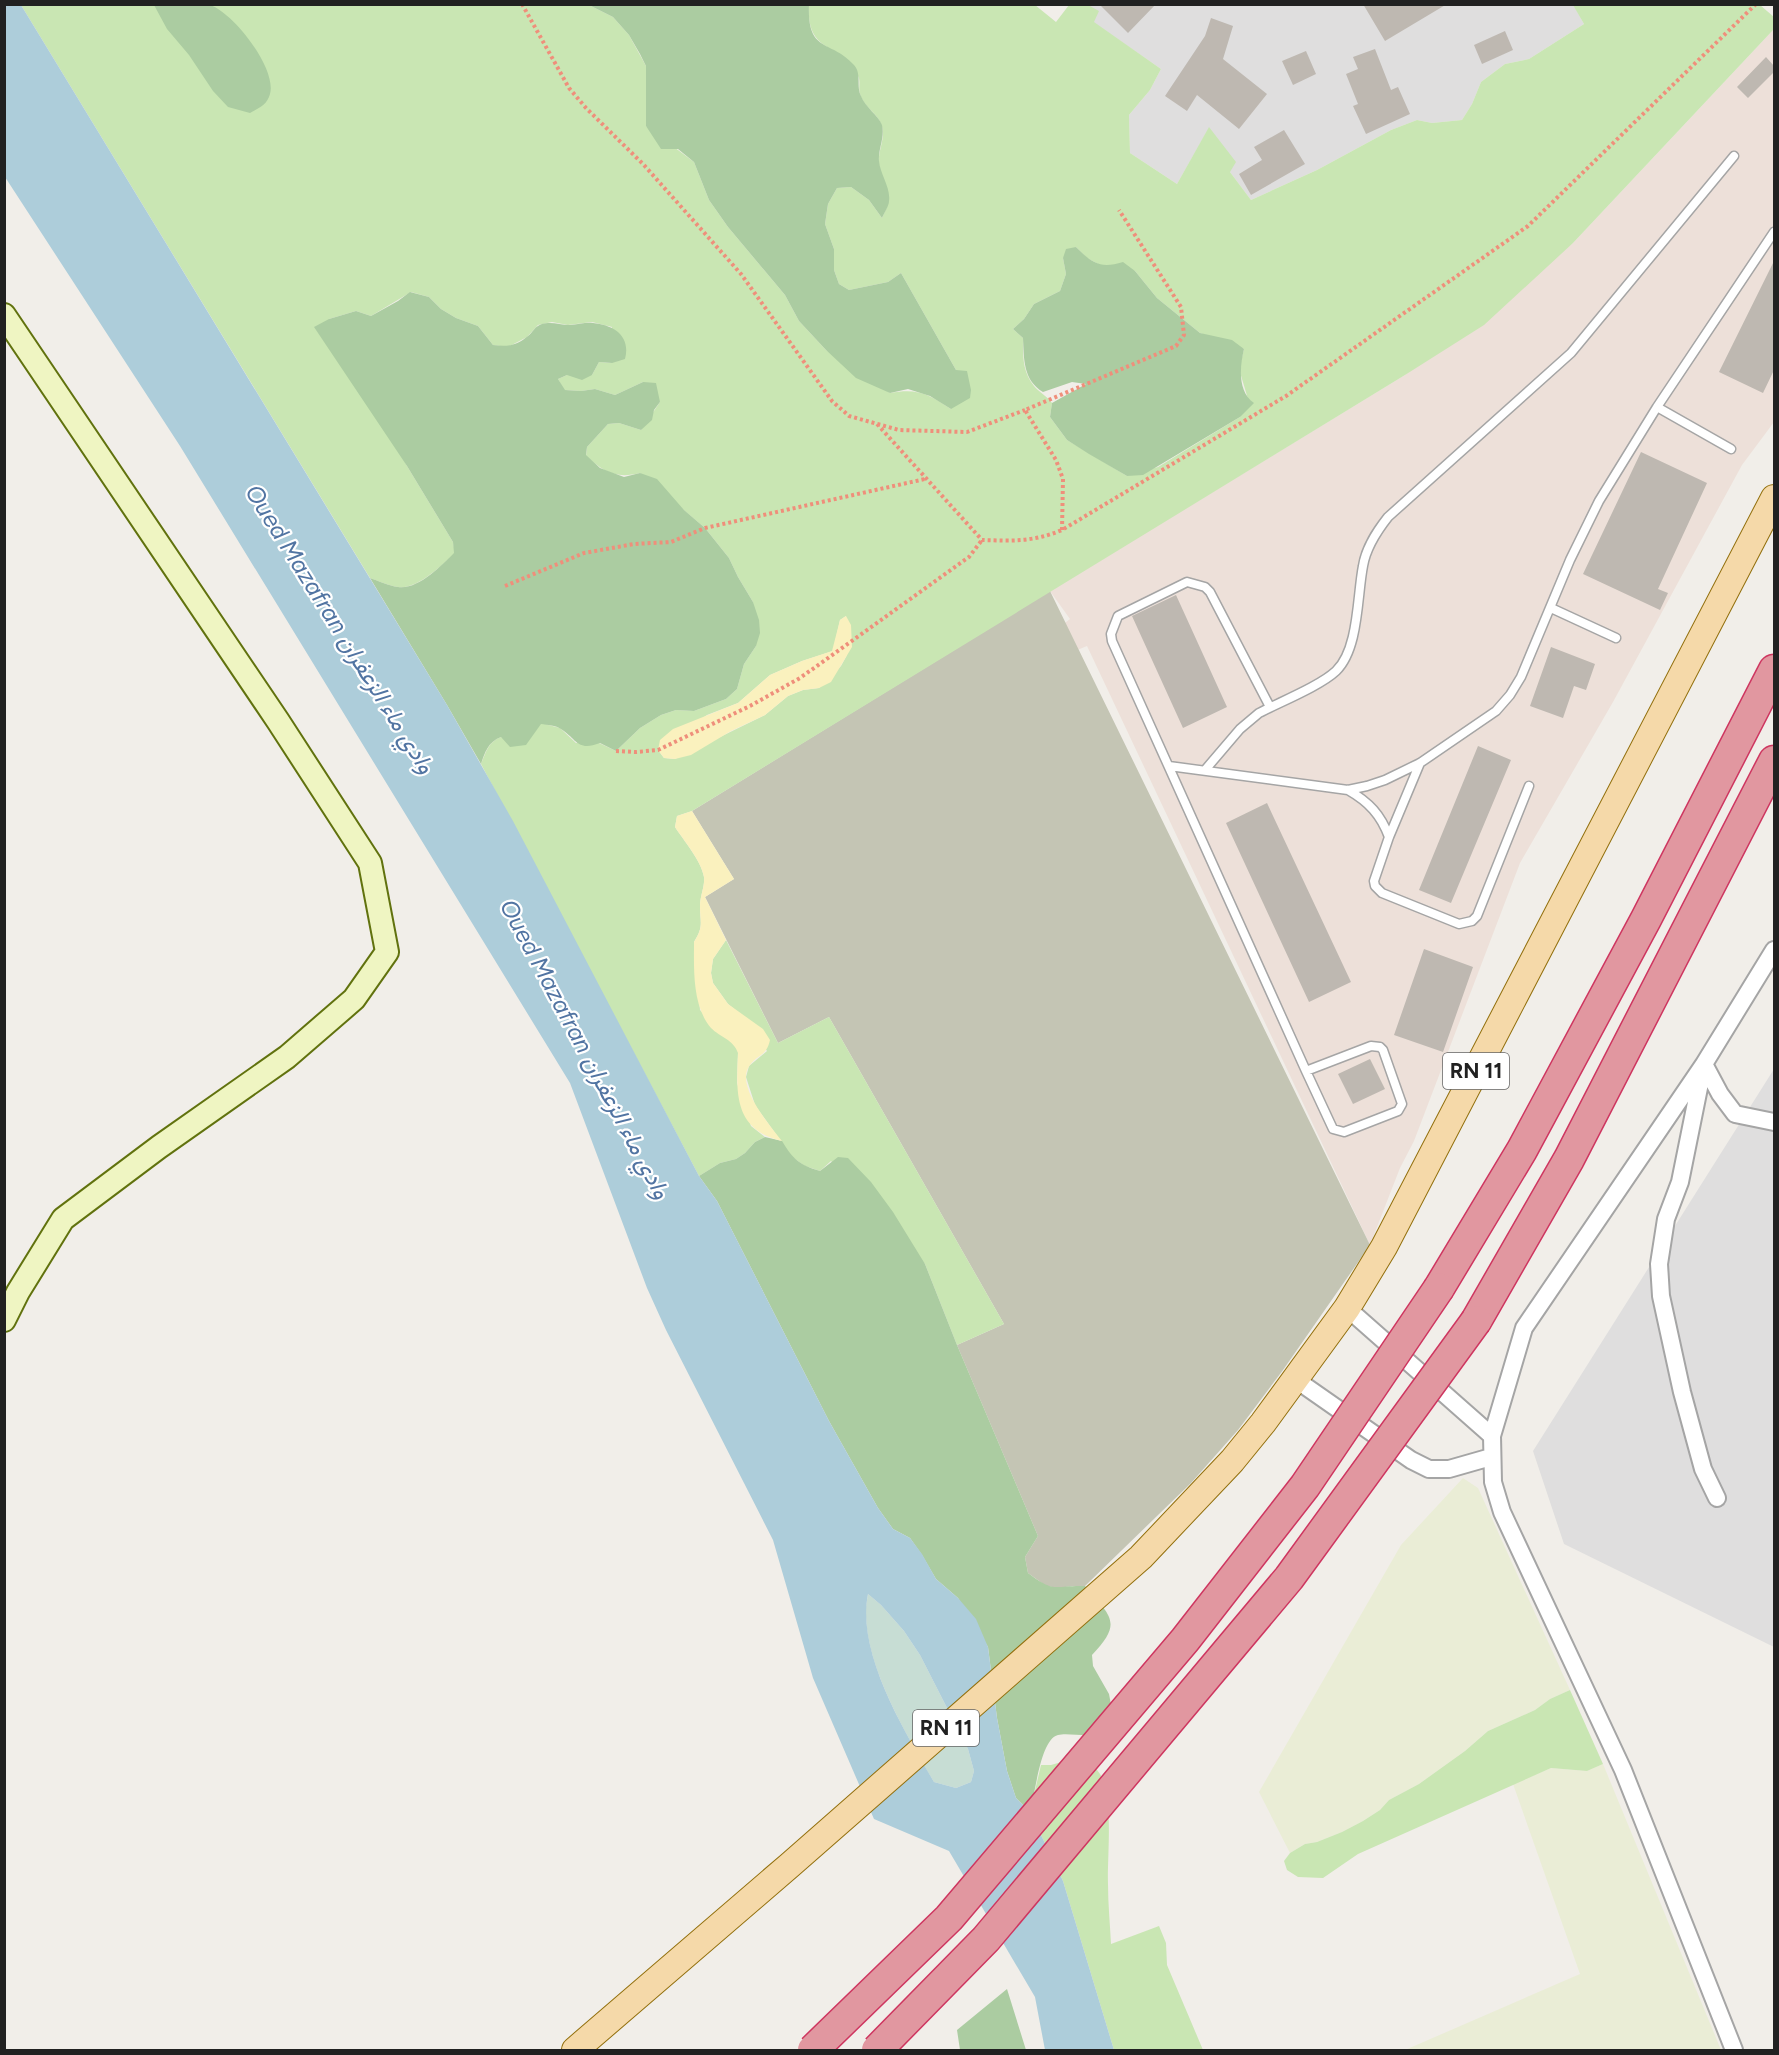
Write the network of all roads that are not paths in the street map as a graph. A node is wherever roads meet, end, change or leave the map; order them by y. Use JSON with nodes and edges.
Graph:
{"nodes":[{"id":1,"x":1734,"y":156,"type":"dead end"},
{"id":2,"x":1774,"y":232,"type":"edge"},
{"id":3,"x":4,"y":315,"type":"edge"},
{"id":4,"x":1657,"y":407,"type":"junction"},
{"id":5,"x":1731,"y":449,"type":"dead end"},
{"id":6,"x":1774,"y":498,"type":"edge"},
{"id":7,"x":1551,"y":608,"type":"junction"},
{"id":8,"x":1616,"y":638,"type":"dead end"},
{"id":9,"x":1774,"y":670,"type":"edge"},
{"id":10,"x":1270,"y":707,"type":"junction"},
{"id":11,"x":1774,"y":761,"type":"edge"},
{"id":12,"x":1420,"y":763,"type":"junction"},
{"id":13,"x":1169,"y":765,"type":"junction"},
{"id":14,"x":1205,"y":770,"type":"junction"},
{"id":15,"x":1529,"y":786,"type":"dead end"},
{"id":16,"x":1348,"y":790,"type":"junction"},
{"id":17,"x":1389,"y":837,"type":"junction"},
{"id":18,"x":1774,"y":950,"type":"edge"},
{"id":19,"x":1704,"y":1064,"type":"junction"},
{"id":20,"x":1306,"y":1071,"type":"junction"},
{"id":21,"x":1774,"y":1122,"type":"edge"},
{"id":22,"x":1347,"y":1308,"type":"junction"},
{"id":23,"x":4,"y":1320,"type":"edge"},
{"id":24,"x":1295,"y":1379,"type":"junction"},
{"id":25,"x":1492,"y":1436,"type":"junction"},
{"id":26,"x":1491,"y":1457,"type":"junction"},
{"id":27,"x":1717,"y":1498,"type":"dead end"},
{"id":28,"x":575,"y":2050,"type":"edge"},
{"id":29,"x":813,"y":2050,"type":"edge"},
{"id":30,"x":878,"y":2050,"type":"edge"},
{"id":31,"x":1734,"y":2050,"type":"edge"}],
"edges":[{"from":1,"to":10,"type":"lane"},
{"from":2,"to":4,"type":"lane"},
{"from":3,"to":23,"type":"street"},
{"from":4,"to":5,"type":"lane"},
{"from":4,"to":7,"type":"lane"},
{"from":6,"to":22,"type":"main road","number":"RN 11"},
{"from":7,"to":8,"type":"lane"},
{"from":7,"to":12,"type":"lane"},
{"from":9,"to":29,"type":"highway","bridge":true},
{"from":10,"to":13,"type":"lane"},
{"from":10,"to":14,"type":"lane"},
{"from":11,"to":30,"type":"highway","bridge":true},
{"from":12,"to":16,"type":"lane"},
{"from":12,"to":17,"type":"lane"},
{"from":13,"to":14,"type":"lane"},
{"from":13,"to":20,"type":"lane"},
{"from":14,"to":16,"type":"lane"},
{"from":15,"to":17,"type":"lane"},
{"from":16,"to":17,"type":"lane"},
{"from":18,"to":19,"type":"street"},
{"from":19,"to":21,"type":"street"},
{"from":19,"to":25,"type":"street"},
{"from":19,"to":27,"type":"street"},
{"from":20,"to":20,"type":"lane"},
{"from":22,"to":24,"type":"main road","number":"RN 11"},
{"from":22,"to":25,"type":"street"},
{"from":24,"to":26,"type":"street"},
{"from":24,"to":28,"type":"main road","number":"RN 11"},
{"from":25,"to":26,"type":"street"},
{"from":26,"to":31,"type":"street"}]}
